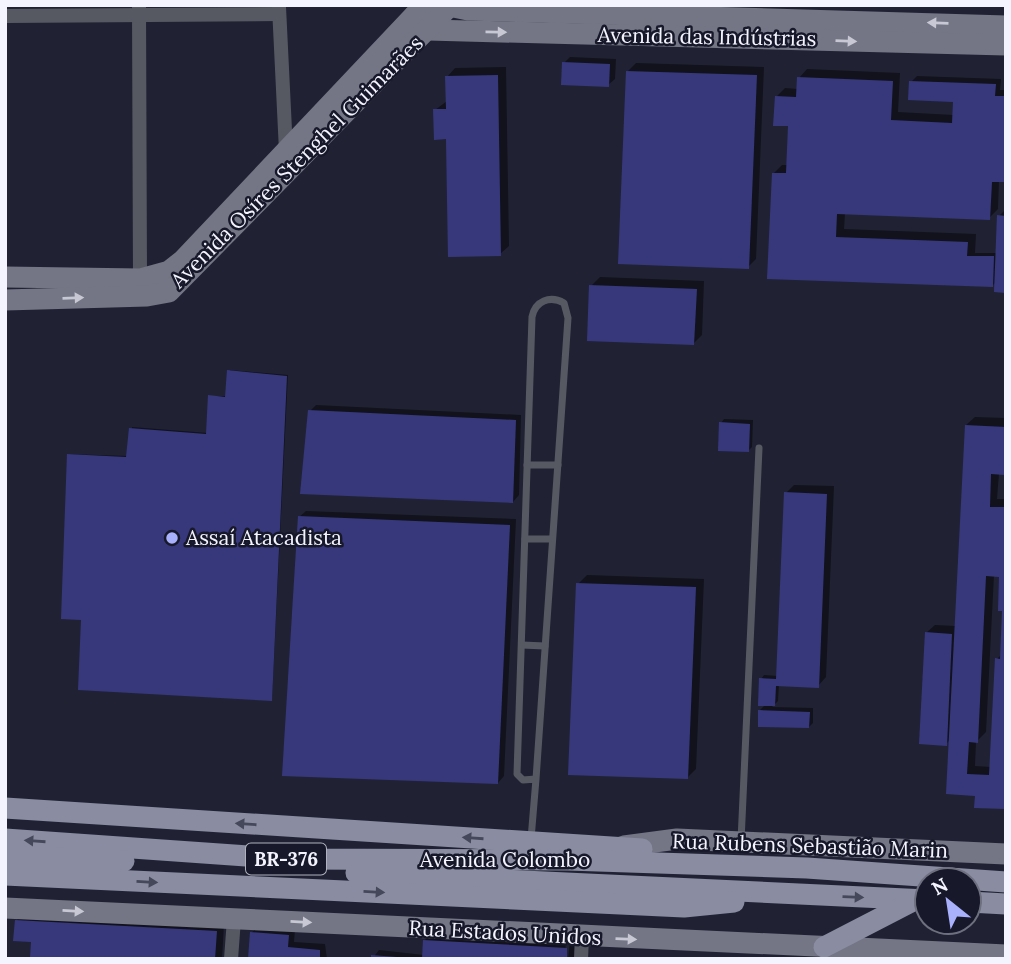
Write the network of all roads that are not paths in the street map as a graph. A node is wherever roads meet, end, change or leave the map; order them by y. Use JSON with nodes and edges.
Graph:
{"nodes":[{"id":1,"x":448,"y":6,"type":"edge"},
{"id":2,"x":139,"y":10,"type":"edge"},
{"id":3,"x":279,"y":10,"type":"edge"},
{"id":4,"x":420,"y":14,"type":"edge"},
{"id":5,"x":5,"y":16,"type":"edge"},
{"id":6,"x":783,"y":21,"type":"edge"},
{"id":7,"x":1006,"y":26,"type":"edge"},
{"id":8,"x":1006,"y":45,"type":"edge"},
{"id":9,"x":286,"y":151,"type":"junction"},
{"id":10,"x":5,"y":277,"type":"edge"},
{"id":11,"x":140,"y":279,"type":"junction"},
{"id":12,"x":5,"y":300,"type":"edge"},
{"id":13,"x":759,"y":448,"type":"dead end"},
{"id":14,"x":527,"y":464,"type":"junction"},
{"id":15,"x":558,"y":465,"type":"junction"},
{"id":16,"x":525,"y":539,"type":"junction"},
{"id":17,"x":552,"y":539,"type":"junction"},
{"id":18,"x":522,"y":645,"type":"junction"},
{"id":19,"x":545,"y":646,"type":"junction"},
{"id":20,"x":536,"y":779,"type":"junction"},
{"id":21,"x":5,"y":808,"type":"edge"},
{"id":22,"x":5,"y":839,"type":"edge"},
{"id":23,"x":530,"y":842,"type":"junction"},
{"id":24,"x":741,"y":842,"type":"junction"},
{"id":25,"x":615,"y":847,"type":"junction"},
{"id":26,"x":1006,"y":855,"type":"edge"},
{"id":27,"x":5,"y":856,"type":"edge"},
{"id":28,"x":807,"y":868,"type":"junction"},
{"id":29,"x":5,"y":875,"type":"edge"},
{"id":30,"x":1006,"y":882,"type":"edge"},
{"id":31,"x":804,"y":895,"type":"junction"},
{"id":32,"x":913,"y":900,"type":"edge"},
{"id":33,"x":983,"y":903,"type":"edge"},
{"id":34,"x":913,"y":904,"type":"edge"},
{"id":35,"x":1006,"y":904,"type":"edge"},
{"id":36,"x":5,"y":908,"type":"edge"},
{"id":37,"x":233,"y":919,"type":"junction"},
{"id":38,"x":582,"y":937,"type":"junction"},
{"id":39,"x":824,"y":947,"type":"junction"},
{"id":40,"x":1006,"y":955,"type":"edge"},
{"id":41,"x":941,"y":956,"type":"edge"},
{"id":42,"x":231,"y":959,"type":"edge"},
{"id":43,"x":581,"y":959,"type":"edge"}],
"edges":[{"from":1,"to":4,"type":"main road","name":"Avenida Osíres Stenghel Guimarães"},
{"from":1,"to":6,"type":"main road","name":"Avenida das Indústrias"},
{"from":2,"to":3,"type":"street"},
{"from":2,"to":5,"type":"street"},
{"from":2,"to":11,"type":"street"},
{"from":3,"to":9,"type":"street"},
{"from":4,"to":6,"type":"main road","name":"Avenida das Indústrias","one_way":true},
{"from":4,"to":9,"type":"main road","name":"Avenida Osíres Stenghel Guimarães"},
{"from":12,"to":4,"type":"main road","name":"Avenida Osíres Stenghel Guimarães","one_way":true},
{"from":7,"to":6,"type":"main road","name":"Avenida das Indústrias","one_way":true},
{"from":6,"to":8,"type":"main road","name":"Avenida das Indústrias","one_way":true},
{"from":9,"to":11,"type":"main road","name":"Avenida Osíres Stenghel Guimarães"},
{"from":10,"to":11,"type":"main road","name":"Avenida Osíres Stenghel Guimarães"},
{"from":13,"to":24,"type":"lane"},
{"from":14,"to":15,"type":"lane"},
{"from":14,"to":15,"type":"lane"},
{"from":14,"to":16,"type":"lane"},
{"from":15,"to":17,"type":"lane"},
{"from":16,"to":17,"type":"lane"},
{"from":16,"to":18,"type":"lane"},
{"from":17,"to":19,"type":"lane"},
{"from":18,"to":19,"type":"lane"},
{"from":18,"to":20,"type":"lane"},
{"from":19,"to":20,"type":"lane"},
{"from":20,"to":23,"type":"lane"},
{"from":23,"to":21,"type":"main road","one_way":true},
{"from":28,"to":22,"type":"main road","name":"Avenida Colombo","number":"BR-376","one_way":true},
{"from":23,"to":25,"type":"main road"},
{"from":24,"to":25,"type":"main road","name":"Rua Rubens Sebastião Marin"},
{"from":24,"to":26,"type":"main road","name":"Rua Rubens Sebastião Marin"},
{"from":25,"to":28,"type":"main road"},
{"from":27,"to":31,"type":"main road","name":"Avenida Colombo","number":"BR-376"},
{"from":28,"to":30,"type":"main road","name":"Avenida Colombo","number":"BR-376"},
{"from":29,"to":31,"type":"main road","one_way":true},
{"from":31,"to":32,"type":"main road","name":"Avenida Colombo","number":"BR-376","one_way":true},
{"from":33,"to":35,"type":"main road"},
{"from":34,"to":39,"type":"main road"},
{"from":36,"to":37,"type":"main road","name":"Rua Estados Unidos","one_way":true},
{"from":37,"to":38,"type":"main road","name":"Rua Estados Unidos","one_way":true},
{"from":37,"to":42,"type":"street"},
{"from":38,"to":39,"type":"main road","name":"Rua Estados Unidos","one_way":true},
{"from":38,"to":43,"type":"street"},
{"from":39,"to":41,"type":"main road","name":"Rua Estados Unidos"},
{"from":40,"to":41,"type":"main road","name":"Rua Estados Unidos"}]}
